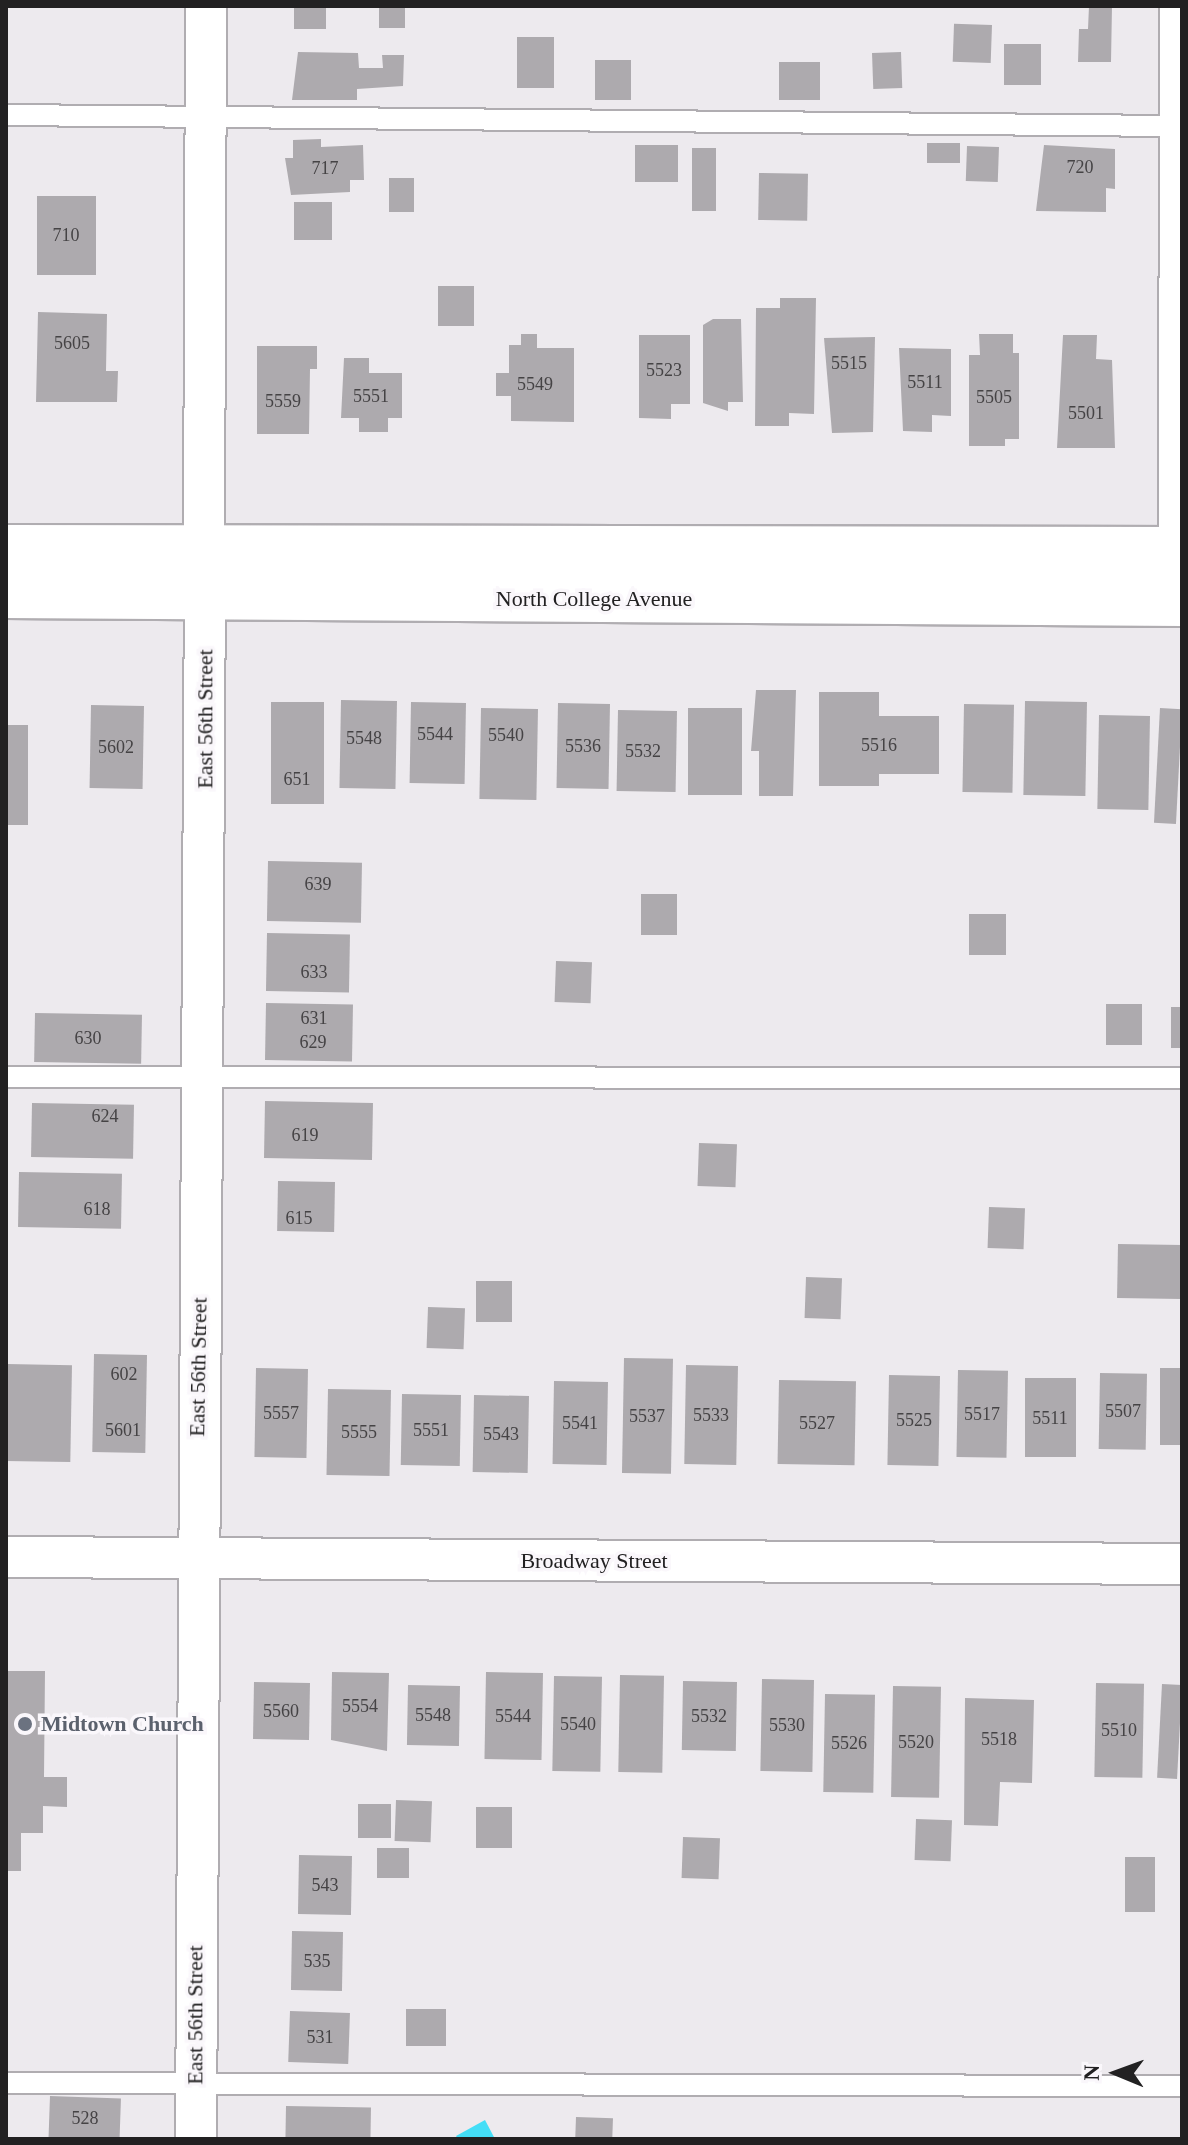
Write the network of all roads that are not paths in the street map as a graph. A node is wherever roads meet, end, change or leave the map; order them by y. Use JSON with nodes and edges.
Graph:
{"nodes":[{"id":1,"x":206,"y":6,"type":"edge"},
{"id":2,"x":1180,"y":6,"type":"edge"},
{"id":3,"x":6,"y":115,"type":"edge"},
{"id":4,"x":206,"y":116,"type":"junction"},
{"id":5,"x":1181,"y":126,"type":"edge"},
{"id":6,"x":1181,"y":284,"type":"edge"},
{"id":7,"x":6,"y":547,"type":"edge"},
{"id":8,"x":204,"y":549,"type":"junction"},
{"id":9,"x":1181,"y":559,"type":"edge"},
{"id":10,"x":6,"y":573,"type":"edge"},
{"id":11,"x":6,"y":596,"type":"edge"},
{"id":12,"x":205,"y":596,"type":"junction"},
{"id":13,"x":1182,"y":604,"type":"edge"},
{"id":14,"x":6,"y":1077,"type":"edge"},
{"id":15,"x":203,"y":1077,"type":"junction"},
{"id":16,"x":1182,"y":1078,"type":"edge"},
{"id":17,"x":6,"y":1557,"type":"edge"},
{"id":18,"x":195,"y":1558,"type":"junction"},
{"id":19,"x":1182,"y":1564,"type":"edge"},
{"id":20,"x":6,"y":2083,"type":"edge"},
{"id":21,"x":196,"y":2085,"type":"junction"},
{"id":22,"x":1182,"y":2086,"type":"edge"},
{"id":23,"x":196,"y":2139,"type":"edge"}],
"edges":[{"from":1,"to":4,"type":"street"},
{"from":2,"to":5,"type":"street"},
{"from":3,"to":4,"type":"lane"},
{"from":4,"to":5,"type":"lane"},
{"from":4,"to":8,"type":"street"},
{"from":5,"to":6,"type":"street"},
{"from":6,"to":9,"type":"street"},
{"from":7,"to":8,"type":"main road"},
{"from":8,"to":9,"type":"main road"},
{"from":9,"to":10,"type":"lane","name":"North College Avenue"},
{"from":11,"to":12,"type":"main road","name":"North College Avenue"},
{"from":12,"to":13,"type":"main road","name":"North College Avenue"},
{"from":12,"to":15,"type":"street","name":"East 56th Street"},
{"from":14,"to":15,"type":"lane"},
{"from":15,"to":16,"type":"lane"},
{"from":15,"to":18,"type":"street","name":"East 56th Street"},
{"from":17,"to":18,"type":"street","name":"Broadway Street"},
{"from":18,"to":19,"type":"street","name":"Broadway Street"},
{"from":18,"to":21,"type":"street","name":"East 56th Street"},
{"from":20,"to":21,"type":"lane"},
{"from":21,"to":22,"type":"lane"},
{"from":21,"to":23,"type":"street","name":"East 56th Street"}]}
